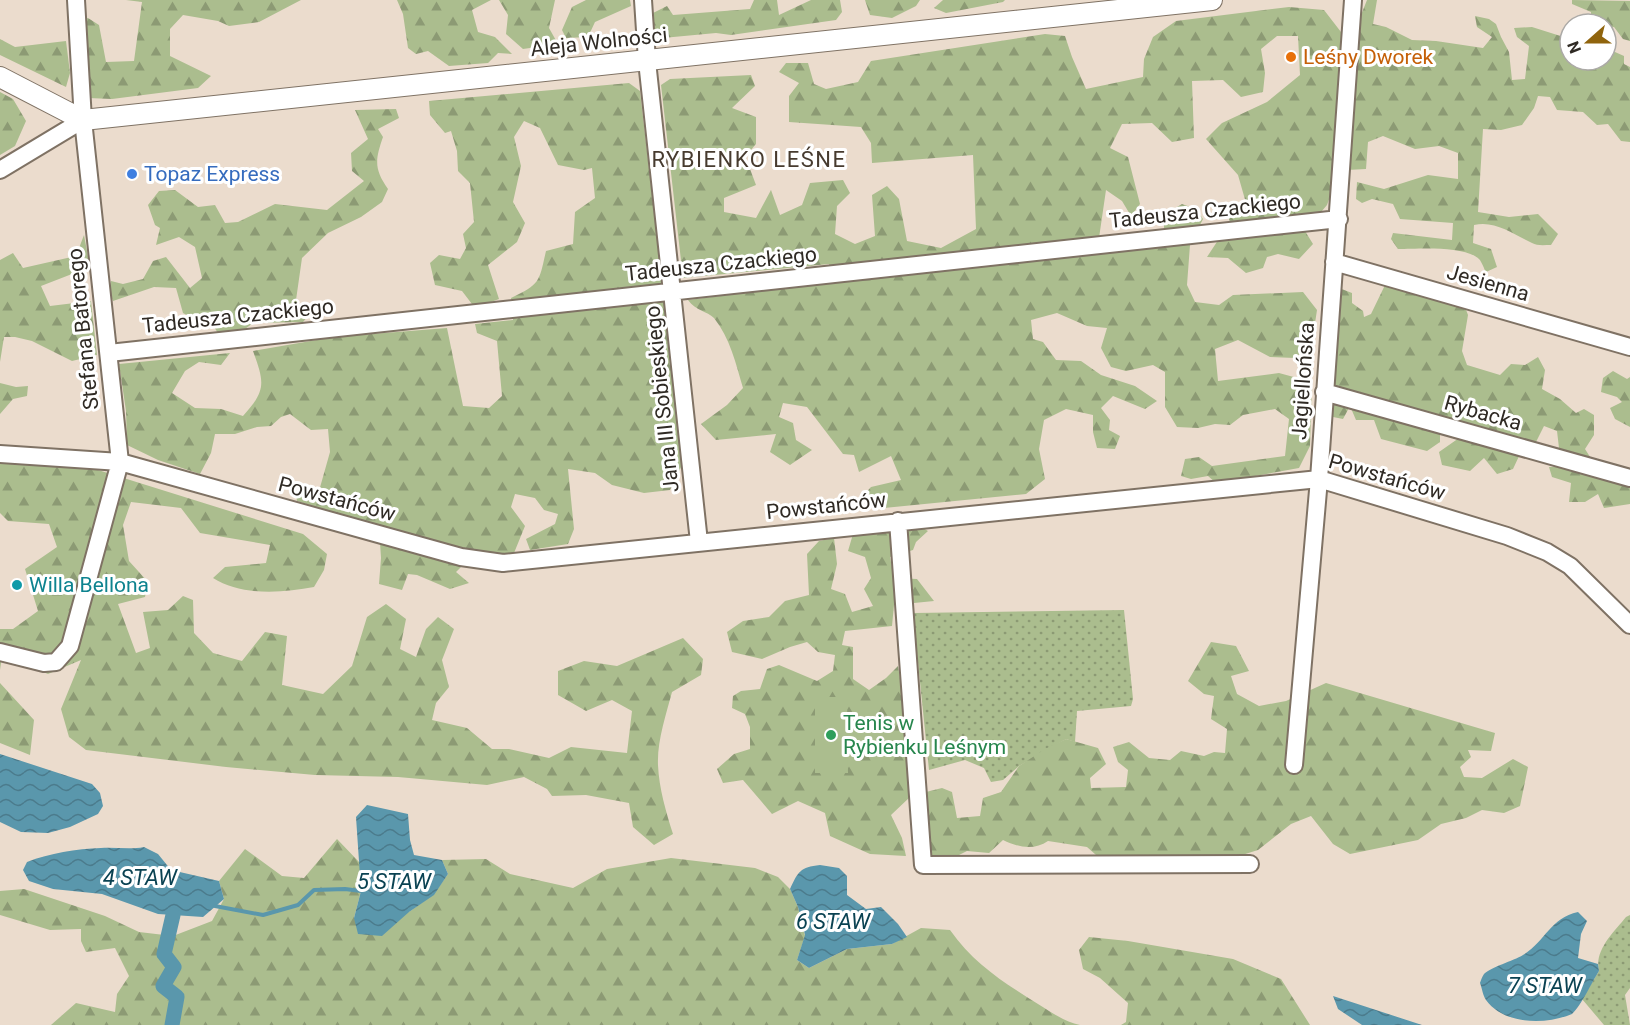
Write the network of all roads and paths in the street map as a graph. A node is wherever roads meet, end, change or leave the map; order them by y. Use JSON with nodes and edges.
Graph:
{"nodes":[{"id":1,"x":76,"y":0,"type":"edge"},
{"id":2,"x":643,"y":0,"type":"edge"},
{"id":3,"x":1212,"y":0,"type":"edge"},
{"id":4,"x":1353,"y":0,"type":"edge"},
{"id":5,"x":647,"y":61,"type":"junction"},
{"id":6,"x":0,"y":77,"type":"edge"},
{"id":7,"x":83,"y":120,"type":"junction"},
{"id":8,"x":0,"y":170,"type":"edge"},
{"id":9,"x":1339,"y":219,"type":"junction"},
{"id":10,"x":1334,"y":262,"type":"junction"},
{"id":11,"x":673,"y":292,"type":"junction"},
{"id":12,"x":1630,"y":347,"type":"edge"},
{"id":13,"x":109,"y":353,"type":"junction"},
{"id":14,"x":1324,"y":392,"type":"junction"},
{"id":15,"x":0,"y":454,"type":"edge"},
{"id":16,"x":120,"y":462,"type":"junction"},
{"id":17,"x":1630,"y":478,"type":"edge"},
{"id":18,"x":1318,"y":479,"type":"junction"},
{"id":19,"x":898,"y":521,"type":"junction"},
{"id":20,"x":699,"y":542,"type":"junction"},
{"id":21,"x":1630,"y":624,"type":"edge"},
{"id":22,"x":0,"y":652,"type":"edge"},
{"id":23,"x":1293,"y":765,"type":"dead end"},
{"id":24,"x":1250,"y":864,"type":"dead end"}],
"edges":[{"from":1,"to":7,"type":"street","name":"Stefana Batorego"},
{"from":2,"to":5,"type":"street","name":"Jana III Sobieskiego"},
{"from":3,"to":5,"type":"street","name":"Aleja Wolności"},
{"from":4,"to":9,"type":"street","name":"Jagiellońska"},
{"from":5,"to":7,"type":"street","name":"Aleja Wolności"},
{"from":5,"to":11,"type":"street","name":"Jana III Sobieskiego"},
{"from":6,"to":7,"type":"street"},
{"from":7,"to":8,"type":"street"},
{"from":7,"to":13,"type":"street","name":"Stefana Batorego"},
{"from":9,"to":10,"type":"street","name":"Jagiellońska"},
{"from":9,"to":11,"type":"street","name":"Tadeusza Czackiego"},
{"from":10,"to":12,"type":"street","name":"Jesienna"},
{"from":10,"to":14,"type":"street","name":"Jagiellońska"},
{"from":11,"to":13,"type":"street","name":"Tadeusza Czackiego"},
{"from":11,"to":20,"type":"street","name":"Jana III Sobieskiego"},
{"from":13,"to":16,"type":"street","name":"Stefana Batorego"},
{"from":14,"to":17,"type":"street","name":"Rybacka"},
{"from":14,"to":18,"type":"street","name":"Jagiellońska"},
{"from":15,"to":16,"type":"street","name":"Powstańców"},
{"from":16,"to":20,"type":"street","name":"Powstańców"},
{"from":16,"to":22,"type":"street","name":"Stefana Batorego"},
{"from":18,"to":19,"type":"street","name":"Powstańców"},
{"from":18,"to":21,"type":"street","name":"Powstańców"},
{"from":18,"to":23,"type":"street","name":"Jagiellońska"},
{"from":19,"to":20,"type":"street","name":"Powstańców"},
{"from":19,"to":24,"type":"street"}]}
